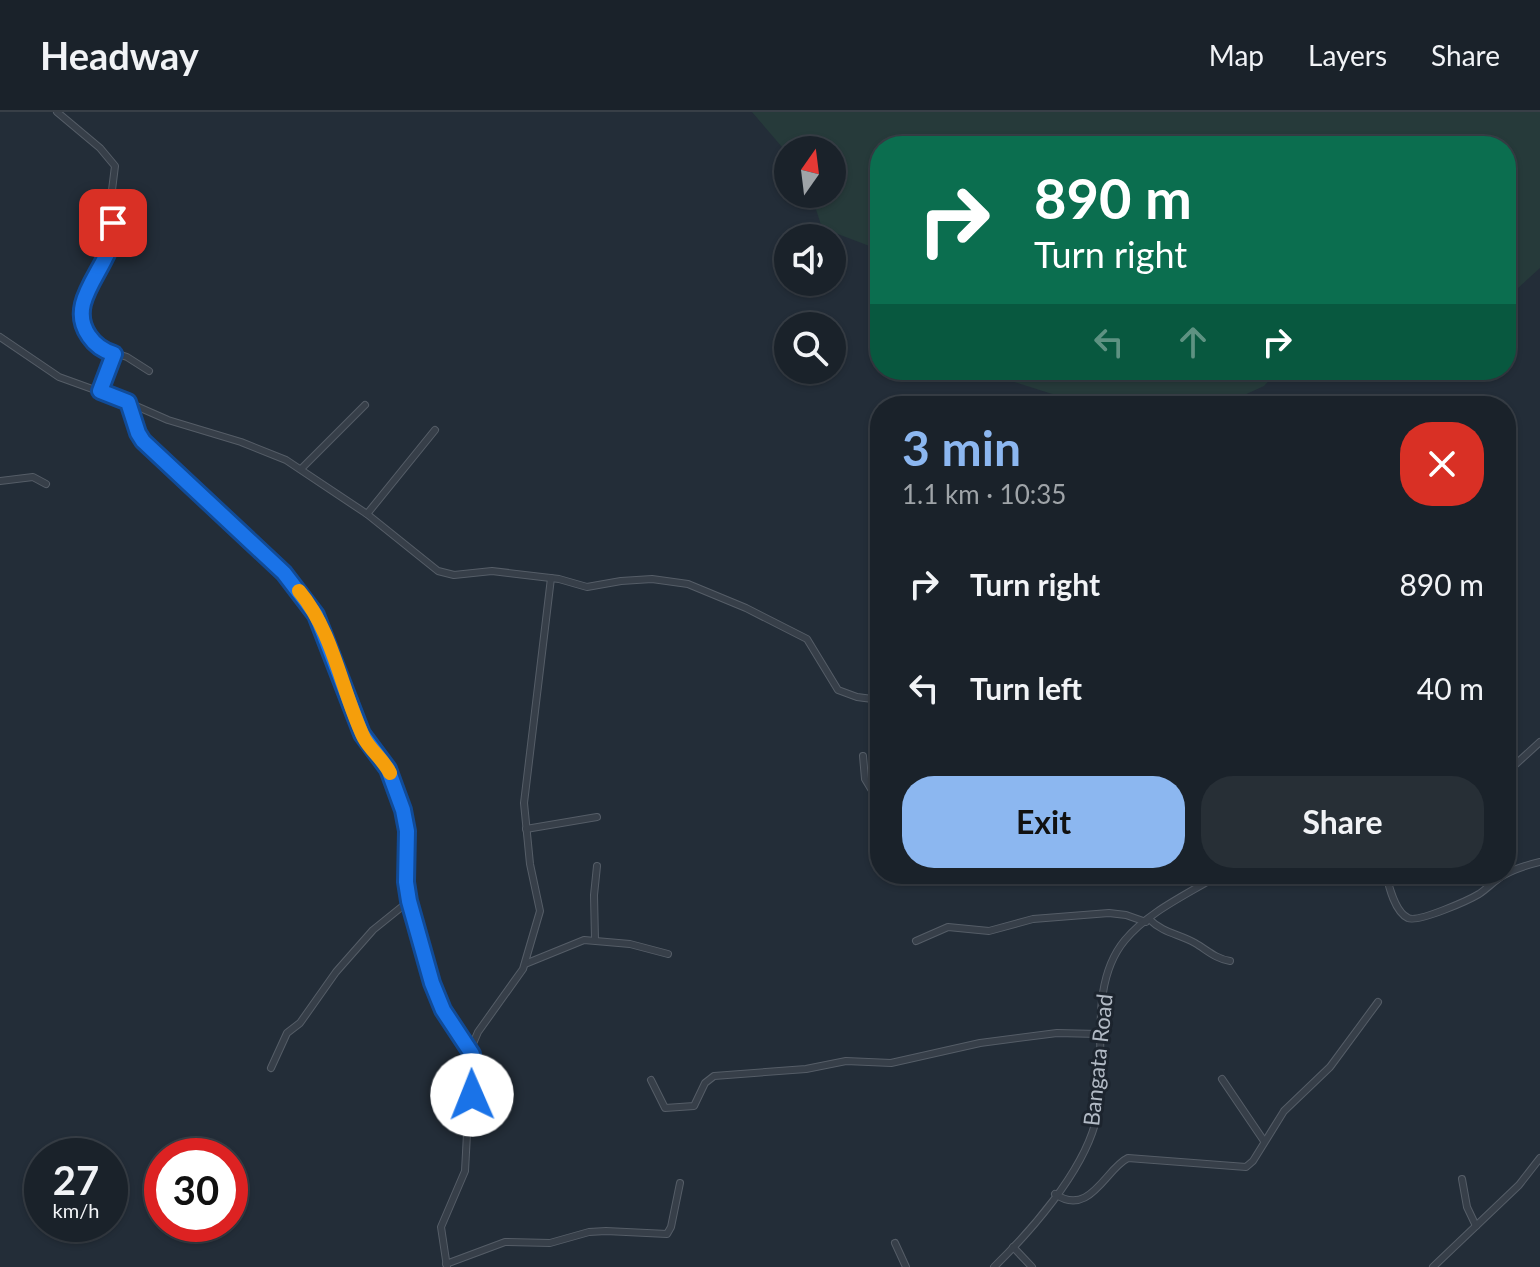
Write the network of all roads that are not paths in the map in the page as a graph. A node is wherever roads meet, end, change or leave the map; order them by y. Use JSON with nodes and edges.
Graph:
{"nodes":[{"id":1,"x":57,"y":112,"type":"edge"},
{"id":2,"x":0,"y":337,"type":"edge"},
{"id":3,"x":114,"y":354,"type":"junction"},
{"id":4,"x":149,"y":371,"type":"dead end"},
{"id":5,"x":100,"y":391,"type":"junction"},
{"id":6,"x":128,"y":402,"type":"junction"},
{"id":7,"x":365,"y":405,"type":"dead end"},
{"id":8,"x":435,"y":430,"type":"dead end"},
{"id":9,"x":301,"y":469,"type":"junction"},
{"id":10,"x":0,"y":481,"type":"edge"},
{"id":11,"x":46,"y":484,"type":"dead end"},
{"id":12,"x":367,"y":514,"type":"junction"},
{"id":13,"x":551,"y":578,"type":"junction"},
{"id":14,"x":870,"y":699,"type":"edge"},
{"id":15,"x":1540,"y":742,"type":"edge"},
{"id":16,"x":863,"y":756,"type":"dead end"},
{"id":17,"x":1516,"y":764,"type":"edge"},
{"id":18,"x":870,"y":787,"type":"edge"},
{"id":19,"x":597,"y":817,"type":"dead end"},
{"id":20,"x":526,"y":829,"type":"junction"},
{"id":21,"x":1540,"y":862,"type":"edge"},
{"id":22,"x":597,"y":866,"type":"dead end"},
{"id":23,"x":1516,"y":871,"type":"edge"},
{"id":24,"x":1204,"y":884,"type":"edge"},
{"id":25,"x":1390,"y":884,"type":"edge"},
{"id":26,"x":1491,"y":884,"type":"edge"},
{"id":27,"x":409,"y":901,"type":"junction"},
{"id":28,"x":1147,"y":921,"type":"junction"},
{"id":29,"x":595,"y":940,"type":"junction"},
{"id":30,"x":916,"y":941,"type":"dead end"},
{"id":31,"x":668,"y":954,"type":"dead end"},
{"id":32,"x":1230,"y":961,"type":"dead end"},
{"id":33,"x":525,"y":964,"type":"junction"},
{"id":34,"x":1378,"y":1002,"type":"dead end"},
{"id":35,"x":1098,"y":1034,"type":"junction"},
{"id":36,"x":472,"y":1054,"type":"junction"},
{"id":37,"x":271,"y":1068,"type":"dead end"},
{"id":38,"x":1222,"y":1079,"type":"dead end"},
{"id":39,"x":651,"y":1080,"type":"dead end"},
{"id":40,"x":1264,"y":1141,"type":"junction"},
{"id":41,"x":1540,"y":1158,"type":"edge"},
{"id":42,"x":1462,"y":1179,"type":"dead end"},
{"id":43,"x":680,"y":1183,"type":"dead end"},
{"id":44,"x":1055,"y":1194,"type":"junction"},
{"id":45,"x":1476,"y":1226,"type":"junction"},
{"id":46,"x":895,"y":1243,"type":"dead end"},
{"id":47,"x":1013,"y":1247,"type":"junction"},
{"id":48,"x":446,"y":1266,"type":"edge"},
{"id":49,"x":906,"y":1267,"type":"edge"},
{"id":50,"x":994,"y":1267,"type":"edge"},
{"id":51,"x":1032,"y":1267,"type":"edge"},
{"id":52,"x":1433,"y":1267,"type":"edge"}],
"edges":[{"from":1,"to":3,"type":"street"},
{"from":2,"to":5,"type":"street"},
{"from":3,"to":4,"type":"street"},
{"from":3,"to":5,"type":"street"},
{"from":5,"to":6,"type":"street"},
{"from":6,"to":9,"type":"street"},
{"from":6,"to":27,"type":"street"},
{"from":7,"to":9,"type":"street"},
{"from":8,"to":12,"type":"street"},
{"from":9,"to":12,"type":"street"},
{"from":10,"to":11,"type":"street"},
{"from":12,"to":13,"type":"street"},
{"from":13,"to":14,"type":"street"},
{"from":13,"to":20,"type":"street"},
{"from":15,"to":17,"type":"street"},
{"from":16,"to":18,"type":"street"},
{"from":19,"to":20,"type":"street"},
{"from":20,"to":33,"type":"street"},
{"from":21,"to":23,"type":"street"},
{"from":22,"to":29,"type":"street"},
{"from":24,"to":28,"type":"street","name":"Bangata Road"},
{"from":25,"to":26,"type":"street"},
{"from":27,"to":36,"type":"street"},
{"from":27,"to":37,"type":"street"},
{"from":28,"to":30,"type":"street"},
{"from":28,"to":32,"type":"street"},
{"from":28,"to":35,"type":"street","name":"Bangata Road"},
{"from":29,"to":31,"type":"street"},
{"from":29,"to":33,"type":"street"},
{"from":33,"to":36,"type":"street"},
{"from":34,"to":40,"type":"street"},
{"from":35,"to":39,"type":"street"},
{"from":35,"to":44,"type":"street","name":"Bangata Road"},
{"from":36,"to":48,"type":"street"},
{"from":38,"to":40,"type":"street"},
{"from":40,"to":44,"type":"street"},
{"from":41,"to":45,"type":"street"},
{"from":42,"to":45,"type":"street"},
{"from":43,"to":48,"type":"street"},
{"from":44,"to":47,"type":"street","name":"Bangata Road"},
{"from":45,"to":52,"type":"street"},
{"from":46,"to":49,"type":"street"},
{"from":47,"to":50,"type":"street","name":"Bangata Road"},
{"from":47,"to":51,"type":"street"}]}
